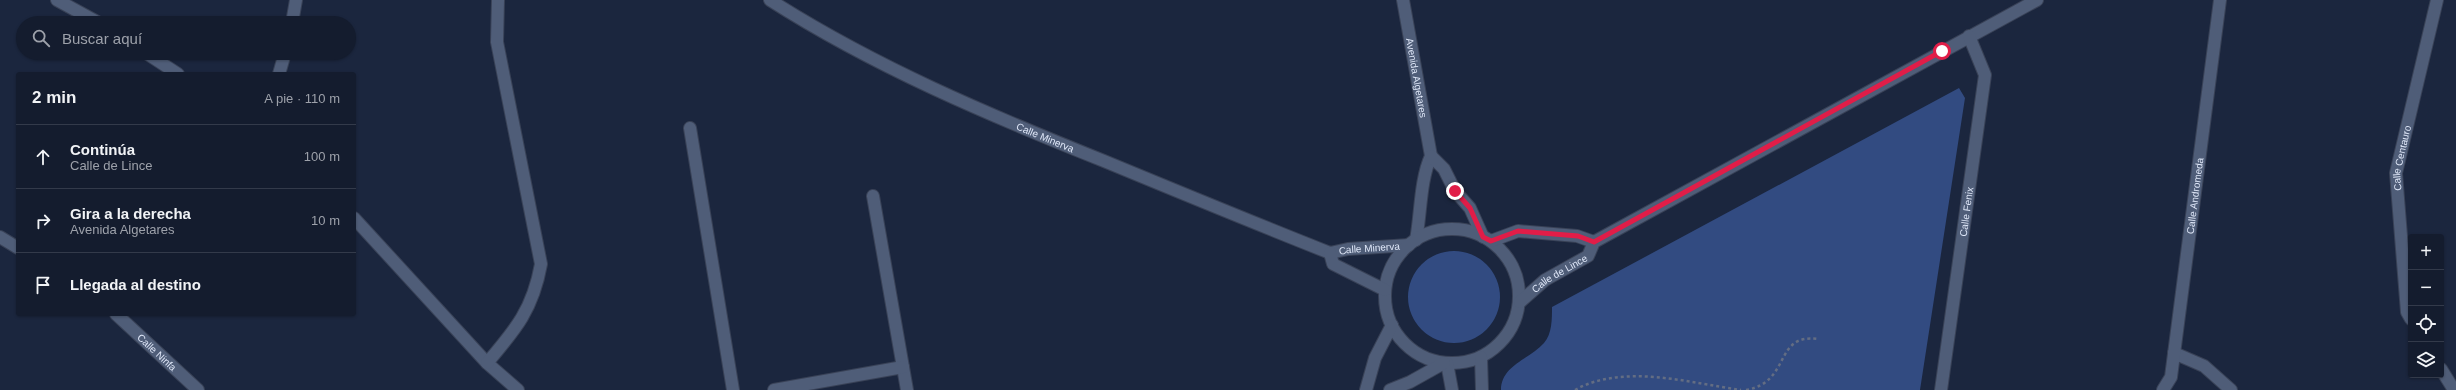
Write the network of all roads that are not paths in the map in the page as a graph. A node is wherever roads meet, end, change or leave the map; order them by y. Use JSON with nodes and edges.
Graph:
{"nodes":[{"id":1,"x":58,"y":0,"type":"edge"},
{"id":2,"x":296,"y":0,"type":"edge"},
{"id":3,"x":498,"y":0,"type":"edge"},
{"id":4,"x":770,"y":0,"type":"edge"},
{"id":5,"x":1403,"y":0,"type":"edge"},
{"id":6,"x":2037,"y":0,"type":"edge"},
{"id":7,"x":2220,"y":0,"type":"edge"},
{"id":8,"x":2437,"y":0,"type":"edge"},
{"id":9,"x":87,"y":16,"type":"edge"},
{"id":10,"x":293,"y":16,"type":"edge"},
{"id":11,"x":1969,"y":36,"type":"junction"},
{"id":12,"x":157,"y":60,"type":"edge"},
{"id":13,"x":283,"y":60,"type":"edge"},
{"id":14,"x":175,"y":72,"type":"edge"},
{"id":15,"x":280,"y":72,"type":"edge"},
{"id":16,"x":690,"y":128,"type":"dead end"},
{"id":17,"x":1431,"y":156,"type":"junction"},
{"id":18,"x":873,"y":196,"type":"dead end"},
{"id":19,"x":356,"y":220,"type":"edge"},
{"id":20,"x":0,"y":237,"type":"edge"},
{"id":21,"x":1487,"y":239,"type":"junction"},
{"id":22,"x":1412,"y":242,"type":"junction"},
{"id":23,"x":1594,"y":242,"type":"junction"},
{"id":24,"x":16,"y":247,"type":"edge"},
{"id":25,"x":1330,"y":253,"type":"junction"},
{"id":26,"x":1385,"y":290,"type":"junction"},
{"id":27,"x":1520,"y":302,"type":"junction"},
{"id":28,"x":2408,"y":314,"type":"edge"},
{"id":29,"x":118,"y":316,"type":"edge"},
{"id":30,"x":1392,"y":324,"type":"junction"},
{"id":31,"x":2174,"y":353,"type":"junction"},
{"id":32,"x":1481,"y":357,"type":"junction"},
{"id":33,"x":488,"y":363,"type":"junction"},
{"id":34,"x":1445,"y":363,"type":"junction"},
{"id":35,"x":903,"y":367,"type":"junction"},
{"id":36,"x":2444,"y":374,"type":"edge"},
{"id":37,"x":198,"y":390,"type":"edge"},
{"id":38,"x":518,"y":390,"type":"edge"},
{"id":39,"x":733,"y":390,"type":"edge"},
{"id":40,"x":774,"y":390,"type":"edge"},
{"id":41,"x":907,"y":390,"type":"edge"},
{"id":42,"x":1366,"y":390,"type":"edge"},
{"id":43,"x":1390,"y":390,"type":"edge"},
{"id":44,"x":1452,"y":390,"type":"edge"},
{"id":45,"x":1482,"y":390,"type":"edge"},
{"id":46,"x":1941,"y":390,"type":"edge"},
{"id":47,"x":2163,"y":390,"type":"edge"},
{"id":48,"x":2231,"y":390,"type":"edge"},
{"id":49,"x":2454,"y":390,"type":"edge"}],
"edges":[{"from":1,"to":9,"type":"street"},
{"from":2,"to":10,"type":"street"},
{"from":3,"to":33,"type":"street"},
{"from":4,"to":25,"type":"street","name":"Calle Minerva"},
{"from":5,"to":17,"type":"street","name":"Avenida Algetares"},
{"from":6,"to":11,"type":"street","name":"Calle de Lince"},
{"from":7,"to":31,"type":"street","name":"Calle Andromeda"},
{"from":8,"to":28,"type":"street","name":"Calle Centauro"},
{"from":11,"to":23,"type":"street","name":"Calle de Lince"},
{"from":11,"to":46,"type":"street","name":"Calle Fenix"},
{"from":12,"to":14,"type":"street"},
{"from":13,"to":15,"type":"street"},
{"from":16,"to":39,"type":"street"},
{"from":17,"to":21,"type":"street"},
{"from":17,"to":22,"type":"street"},
{"from":18,"to":35,"type":"street"},
{"from":19,"to":33,"type":"street"},
{"from":20,"to":24,"type":"street"},
{"from":21,"to":22,"type":"street"},
{"from":21,"to":23,"type":"street","name":"Calle de Lince"},
{"from":21,"to":27,"type":"street"},
{"from":22,"to":25,"type":"street","name":"Calle Minerva"},
{"from":22,"to":26,"type":"street"},
{"from":23,"to":27,"type":"street","name":"Calle de Lince"},
{"from":25,"to":26,"type":"street","name":"Calle Minerva"},
{"from":26,"to":30,"type":"street"},
{"from":27,"to":32,"type":"street"},
{"from":29,"to":37,"type":"street","name":"Calle Ninfa"},
{"from":30,"to":34,"type":"street"},
{"from":30,"to":42,"type":"street"},
{"from":31,"to":47,"type":"street","name":"Calle Andromeda"},
{"from":31,"to":48,"type":"street"},
{"from":32,"to":34,"type":"street"},
{"from":32,"to":45,"type":"street"},
{"from":33,"to":38,"type":"street"},
{"from":34,"to":43,"type":"street"},
{"from":34,"to":44,"type":"street"},
{"from":35,"to":40,"type":"street"},
{"from":35,"to":41,"type":"street"},
{"from":36,"to":49,"type":"street"}]}
